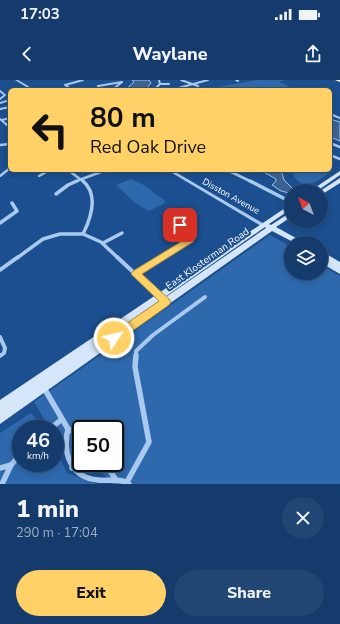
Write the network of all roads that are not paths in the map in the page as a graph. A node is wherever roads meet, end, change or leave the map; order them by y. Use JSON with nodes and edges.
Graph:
{"nodes":[{"id":1,"x":16,"y":80,"type":"edge"},
{"id":2,"x":70,"y":80,"type":"edge"},
{"id":3,"x":83,"y":80,"type":"edge"},
{"id":4,"x":158,"y":80,"type":"edge"},
{"id":5,"x":181,"y":80,"type":"edge"},
{"id":6,"x":206,"y":80,"type":"edge"},
{"id":7,"x":74,"y":82,"type":"junction"},
{"id":8,"x":160,"y":84,"type":"junction"},
{"id":9,"x":169,"y":84,"type":"dead end"},
{"id":10,"x":193,"y":84,"type":"junction"},
{"id":11,"x":30,"y":88,"type":"edge"},
{"id":12,"x":69,"y":88,"type":"edge"},
{"id":13,"x":102,"y":88,"type":"edge"},
{"id":14,"x":114,"y":88,"type":"edge"},
{"id":15,"x":156,"y":88,"type":"edge"},
{"id":16,"x":178,"y":88,"type":"edge"},
{"id":17,"x":199,"y":88,"type":"edge"},
{"id":18,"x":0,"y":91,"type":"edge"},
{"id":19,"x":0,"y":101,"type":"edge"},
{"id":20,"x":8,"y":170,"type":"edge"},
{"id":21,"x":46,"y":172,"type":"edge"},
{"id":22,"x":71,"y":172,"type":"edge"},
{"id":23,"x":101,"y":172,"type":"edge"},
{"id":24,"x":172,"y":172,"type":"edge"},
{"id":25,"x":231,"y":172,"type":"edge"},
{"id":26,"x":340,"y":173,"type":"edge"},
{"id":27,"x":0,"y":176,"type":"edge"},
{"id":28,"x":39,"y":176,"type":"dead end"},
{"id":29,"x":81,"y":180,"type":"junction"},
{"id":30,"x":340,"y":180,"type":"edge"},
{"id":31,"x":324,"y":184,"type":"edge"},
{"id":32,"x":328,"y":188,"type":"edge"},
{"id":33,"x":56,"y":194,"type":"dead end"},
{"id":34,"x":284,"y":198,"type":"edge"},
{"id":35,"x":12,"y":203,"type":"dead end"},
{"id":36,"x":284,"y":212,"type":"edge"},
{"id":37,"x":284,"y":218,"type":"edge"},
{"id":38,"x":0,"y":223,"type":"edge"},
{"id":39,"x":180,"y":225,"type":"dead end"},
{"id":40,"x":268,"y":227,"type":"junction"},
{"id":41,"x":122,"y":233,"type":"dead end"},
{"id":42,"x":84,"y":234,"type":"junction"},
{"id":43,"x":287,"y":236,"type":"edge"},
{"id":44,"x":284,"y":238,"type":"edge"},
{"id":45,"x":103,"y":243,"type":"junction"},
{"id":46,"x":328,"y":258,"type":"edge"},
{"id":47,"x":328,"y":264,"type":"edge"},
{"id":48,"x":340,"y":265,"type":"edge"},
{"id":49,"x":0,"y":270,"type":"edge"},
{"id":50,"x":340,"y":271,"type":"edge"},
{"id":51,"x":136,"y":274,"type":"junction"},
{"id":52,"x":205,"y":297,"type":"dead end"},
{"id":53,"x":163,"y":299,"type":"junction"},
{"id":54,"x":0,"y":338,"type":"edge"},
{"id":55,"x":0,"y":356,"type":"edge"},
{"id":56,"x":42,"y":383,"type":"junction"},
{"id":57,"x":0,"y":406,"type":"edge"},
{"id":58,"x":0,"y":418,"type":"edge"},
{"id":59,"x":62,"y":419,"type":"joint"},
{"id":60,"x":68,"y":429,"type":"junction"},
{"id":61,"x":72,"y":431,"type":"edge"},
{"id":62,"x":11,"y":464,"type":"joint"},
{"id":63,"x":0,"y":468,"type":"edge"},
{"id":64,"x":72,"y":468,"type":"edge"},
{"id":65,"x":76,"y":472,"type":"edge"},
{"id":66,"x":111,"y":472,"type":"edge"},
{"id":67,"x":116,"y":480,"type":"junction"},
{"id":68,"x":128,"y":483,"type":"edge"},
{"id":69,"x":2,"y":484,"type":"edge"}],
"edges":[{"from":1,"to":11,"type":"street"},
{"from":2,"to":7,"type":"street"},
{"from":3,"to":7,"type":"street"},
{"from":4,"to":8,"type":"street"},
{"from":5,"to":10,"type":"street"},
{"from":6,"to":10,"type":"street"},
{"from":7,"to":12,"type":"street"},
{"from":8,"to":9,"type":"street"},
{"from":8,"to":15,"type":"street"},
{"from":10,"to":16,"type":"street"},
{"from":10,"to":17,"type":"street"},
{"from":13,"to":14,"type":"street"},
{"from":18,"to":19,"type":"street"},
{"from":20,"to":27,"type":"street"},
{"from":21,"to":28,"type":"street"},
{"from":22,"to":29,"type":"street"},
{"from":23,"to":29,"type":"street"},
{"from":24,"to":40,"type":"street","name":"Disston Avenue"},
{"from":25,"to":34,"type":"street"},
{"from":26,"to":31,"type":"main road"},
{"from":29,"to":33,"type":"street"},
{"from":29,"to":42,"type":"street"},
{"from":30,"to":32,"type":"main road"},
{"from":35,"to":38,"type":"street"},
{"from":36,"to":40,"type":"main road","name":"East Klosterman Road"},
{"from":37,"to":40,"type":"main road","name":"East Klosterman Road"},
{"from":39,"to":51,"type":"street"},
{"from":40,"to":43,"type":"main road"},
{"from":40,"to":44,"type":"main road"},
{"from":40,"to":53,"type":"main road","name":"East Klosterman Road"},
{"from":41,"to":45,"type":"street"},
{"from":42,"to":45,"type":"street"},
{"from":42,"to":49,"type":"street"},
{"from":45,"to":51,"type":"street"},
{"from":46,"to":48,"type":"main road"},
{"from":47,"to":50,"type":"main road"},
{"from":51,"to":53,"type":"street"},
{"from":52,"to":68,"type":"street"},
{"from":53,"to":56,"type":"main road","name":"East Klosterman Road"},
{"from":54,"to":55,"type":"street"},
{"from":56,"to":57,"type":"main road","name":"East Klosterman Road"},
{"from":56,"to":58,"type":"main road","name":"East Klosterman Road"},
{"from":56,"to":59,"type":"street"},
{"from":59,"to":60,"type":"street"},
{"from":60,"to":61,"type":"street"},
{"from":60,"to":64,"type":"street"},
{"from":62,"to":63,"type":"street"},
{"from":62,"to":69,"type":"street"},
{"from":65,"to":67,"type":"street"},
{"from":66,"to":67,"type":"street"},
{"from":67,"to":68,"type":"street"}]}
